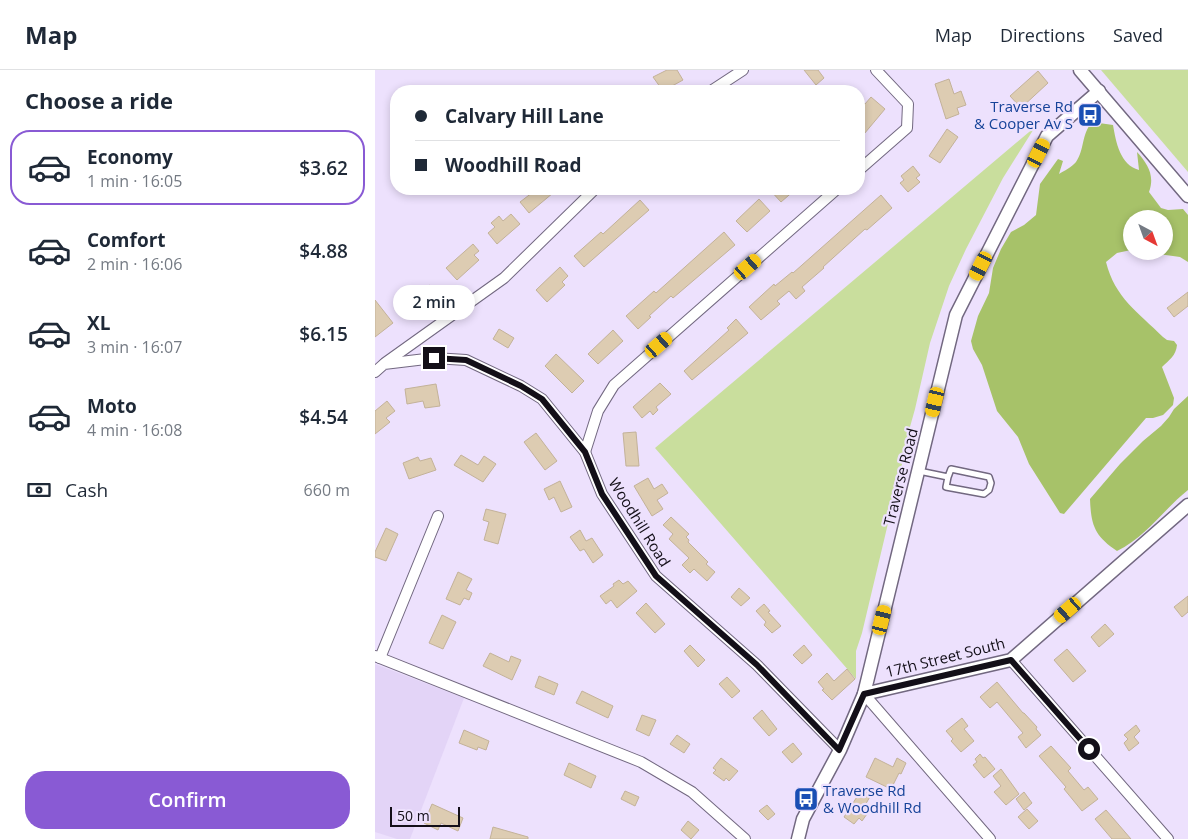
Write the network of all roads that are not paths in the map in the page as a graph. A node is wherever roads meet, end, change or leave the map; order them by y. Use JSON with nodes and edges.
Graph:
{"nodes":[{"id":1,"x":743,"y":70,"type":"edge"},
{"id":2,"x":876,"y":70,"type":"edge"},
{"id":3,"x":1080,"y":70,"type":"edge"},
{"id":4,"x":720,"y":85,"type":"edge"},
{"id":5,"x":1099,"y":91,"type":"junction"},
{"id":6,"x":865,"y":165,"type":"edge"},
{"id":7,"x":589,"y":195,"type":"edge"},
{"id":8,"x":830,"y":195,"type":"edge"},
{"id":9,"x":1188,"y":196,"type":"edge"},
{"id":10,"x":384,"y":364,"type":"junction"},
{"id":11,"x":375,"y":372,"type":"edge"},
{"id":12,"x":585,"y":452,"type":"junction"},
{"id":13,"x":918,"y":471,"type":"junction"},
{"id":14,"x":948,"y":477,"type":"junction"},
{"id":15,"x":1185,"y":512,"type":"edge"},
{"id":16,"x":438,"y":516,"type":"dead end"},
{"id":17,"x":377,"y":657,"type":"edge"},
{"id":18,"x":1011,"y":660,"type":"junction"},
{"id":19,"x":864,"y":694,"type":"junction"},
{"id":20,"x":839,"y":750,"type":"junction"},
{"id":21,"x":745,"y":839,"type":"edge"},
{"id":22,"x":798,"y":839,"type":"edge"},
{"id":23,"x":990,"y":839,"type":"edge"},
{"id":24,"x":1168,"y":839,"type":"edge"}],
"edges":[{"from":1,"to":4,"type":"street"},
{"from":2,"to":6,"type":"street"},
{"from":3,"to":5,"type":"street"},
{"from":5,"to":9,"type":"street"},
{"from":5,"to":13,"type":"street","name":"Traverse Road"},
{"from":7,"to":10,"type":"street"},
{"from":8,"to":12,"type":"street"},
{"from":10,"to":11,"type":"street"},
{"from":10,"to":12,"type":"street","name":"Woodhill Road"},
{"from":12,"to":20,"type":"street","name":"Woodhill Road"},
{"from":13,"to":14,"type":"lane"},
{"from":13,"to":19,"type":"street","name":"Traverse Road"},
{"from":14,"to":14,"type":"lane"},
{"from":15,"to":18,"type":"street","name":"17th Street South"},
{"from":16,"to":17,"type":"street"},
{"from":17,"to":21,"type":"street"},
{"from":18,"to":19,"type":"street","name":"17th Street South"},
{"from":18,"to":24,"type":"street"},
{"from":19,"to":20,"type":"street","name":"Traverse Road"},
{"from":19,"to":23,"type":"street"},
{"from":20,"to":22,"type":"street","name":"Traverse Road"}]}
